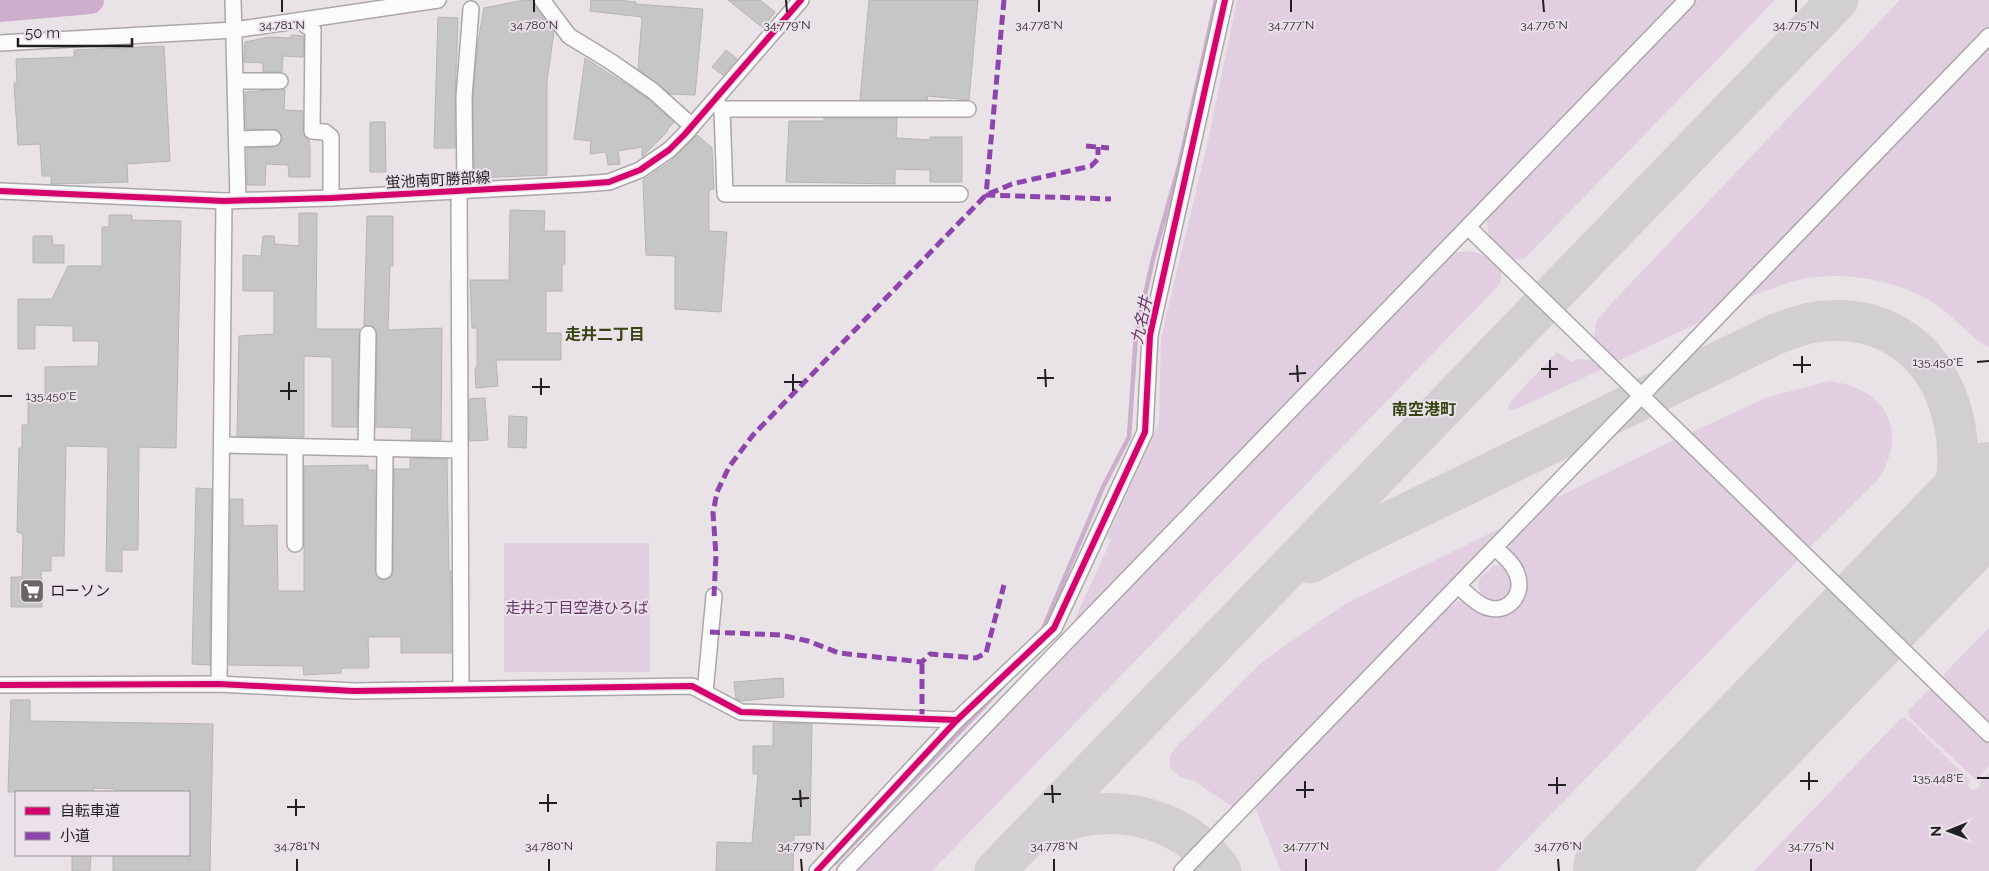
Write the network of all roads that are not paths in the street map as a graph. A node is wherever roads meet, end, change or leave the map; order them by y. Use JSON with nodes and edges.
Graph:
{"nodes":[{"id":1,"x":233,"y":0,"type":"edge"},
{"id":2,"x":438,"y":0,"type":"edge"},
{"id":3,"x":542,"y":0,"type":"edge"},
{"id":4,"x":801,"y":0,"type":"edge"},
{"id":5,"x":1224,"y":0,"type":"edge"},
{"id":6,"x":1687,"y":0,"type":"edge"},
{"id":7,"x":471,"y":9,"type":"dead end"},
{"id":8,"x":300,"y":21,"type":"junction"},
{"id":9,"x":234,"y":30,"type":"junction"},
{"id":10,"x":1989,"y":36,"type":"edge"},
{"id":11,"x":0,"y":43,"type":"edge"},
{"id":12,"x":280,"y":81,"type":"dead end"},
{"id":13,"x":236,"y":82,"type":"junction"},
{"id":14,"x":718,"y":104,"type":"junction"},
{"id":15,"x":968,"y":109,"type":"dead end"},
{"id":16,"x":692,"y":126,"type":"junction"},
{"id":17,"x":273,"y":138,"type":"dead end"},
{"id":18,"x":237,"y":139,"type":"junction"},
{"id":19,"x":0,"y":191,"type":"edge"},
{"id":20,"x":462,"y":191,"type":"junction"},
{"id":21,"x":960,"y":194,"type":"dead end"},
{"id":22,"x":331,"y":198,"type":"junction"},
{"id":23,"x":231,"y":200,"type":"junction"},
{"id":24,"x":1469,"y":228,"type":"junction"},
{"id":25,"x":368,"y":334,"type":"dead end"},
{"id":26,"x":223,"y":445,"type":"junction"},
{"id":27,"x":295,"y":447,"type":"junction"},
{"id":28,"x":366,"y":448,"type":"junction"},
{"id":29,"x":385,"y":448,"type":"junction"},
{"id":30,"x":460,"y":450,"type":"junction"},
{"id":31,"x":296,"y":544,"type":"dead end"},
{"id":32,"x":1495,"y":548,"type":"junction"},
{"id":33,"x":384,"y":570,"type":"dead end"},
{"id":34,"x":1458,"y":586,"type":"junction"},
{"id":35,"x":714,"y":596,"type":"dead end"},
{"id":36,"x":219,"y":684,"type":"junction"},
{"id":37,"x":0,"y":685,"type":"edge"},
{"id":38,"x":461,"y":689,"type":"junction"},
{"id":39,"x":705,"y":693,"type":"junction"},
{"id":40,"x":958,"y":720,"type":"junction"},
{"id":41,"x":1989,"y":734,"type":"edge"},
{"id":42,"x":817,"y":871,"type":"edge"},
{"id":43,"x":845,"y":871,"type":"edge"},
{"id":44,"x":1182,"y":871,"type":"edge"}],
"edges":[{"from":1,"to":9,"type":"street"},
{"from":2,"to":8,"type":"street"},
{"from":3,"to":16,"type":"street"},
{"from":4,"to":14,"type":"street","name":"蛍池南町勝部線"},
{"from":5,"to":40,"type":"street"},
{"from":6,"to":24,"type":"street"},
{"from":7,"to":20,"type":"street"},
{"from":8,"to":9,"type":"street"},
{"from":8,"to":22,"type":"street"},
{"from":9,"to":11,"type":"street"},
{"from":9,"to":13,"type":"street"},
{"from":10,"to":32,"type":"street"},
{"from":12,"to":13,"type":"street"},
{"from":13,"to":18,"type":"street"},
{"from":14,"to":15,"type":"street"},
{"from":14,"to":16,"type":"street","name":"蛍池南町勝部線"},
{"from":14,"to":21,"type":"street"},
{"from":16,"to":20,"type":"street","name":"蛍池南町勝部線"},
{"from":17,"to":18,"type":"street"},
{"from":18,"to":23,"type":"street"},
{"from":19,"to":23,"type":"street","name":"蛍池南町勝部線"},
{"from":20,"to":22,"type":"street","name":"蛍池南町勝部線"},
{"from":20,"to":30,"type":"street"},
{"from":22,"to":23,"type":"street","name":"蛍池南町勝部線"},
{"from":23,"to":26,"type":"street"},
{"from":24,"to":41,"type":"street"},
{"from":24,"to":43,"type":"street"},
{"from":25,"to":28,"type":"street"},
{"from":26,"to":27,"type":"street"},
{"from":26,"to":36,"type":"street"},
{"from":27,"to":28,"type":"street"},
{"from":27,"to":31,"type":"street"},
{"from":28,"to":29,"type":"street"},
{"from":29,"to":30,"type":"street"},
{"from":29,"to":33,"type":"street"},
{"from":30,"to":38,"type":"street"},
{"from":32,"to":34,"type":"street"},
{"from":32,"to":34,"type":"street"},
{"from":34,"to":44,"type":"street"},
{"from":35,"to":39,"type":"street"},
{"from":36,"to":37,"type":"street"},
{"from":36,"to":38,"type":"street"},
{"from":38,"to":39,"type":"street"},
{"from":39,"to":40,"type":"street"},
{"from":40,"to":42,"type":"street"}]}
